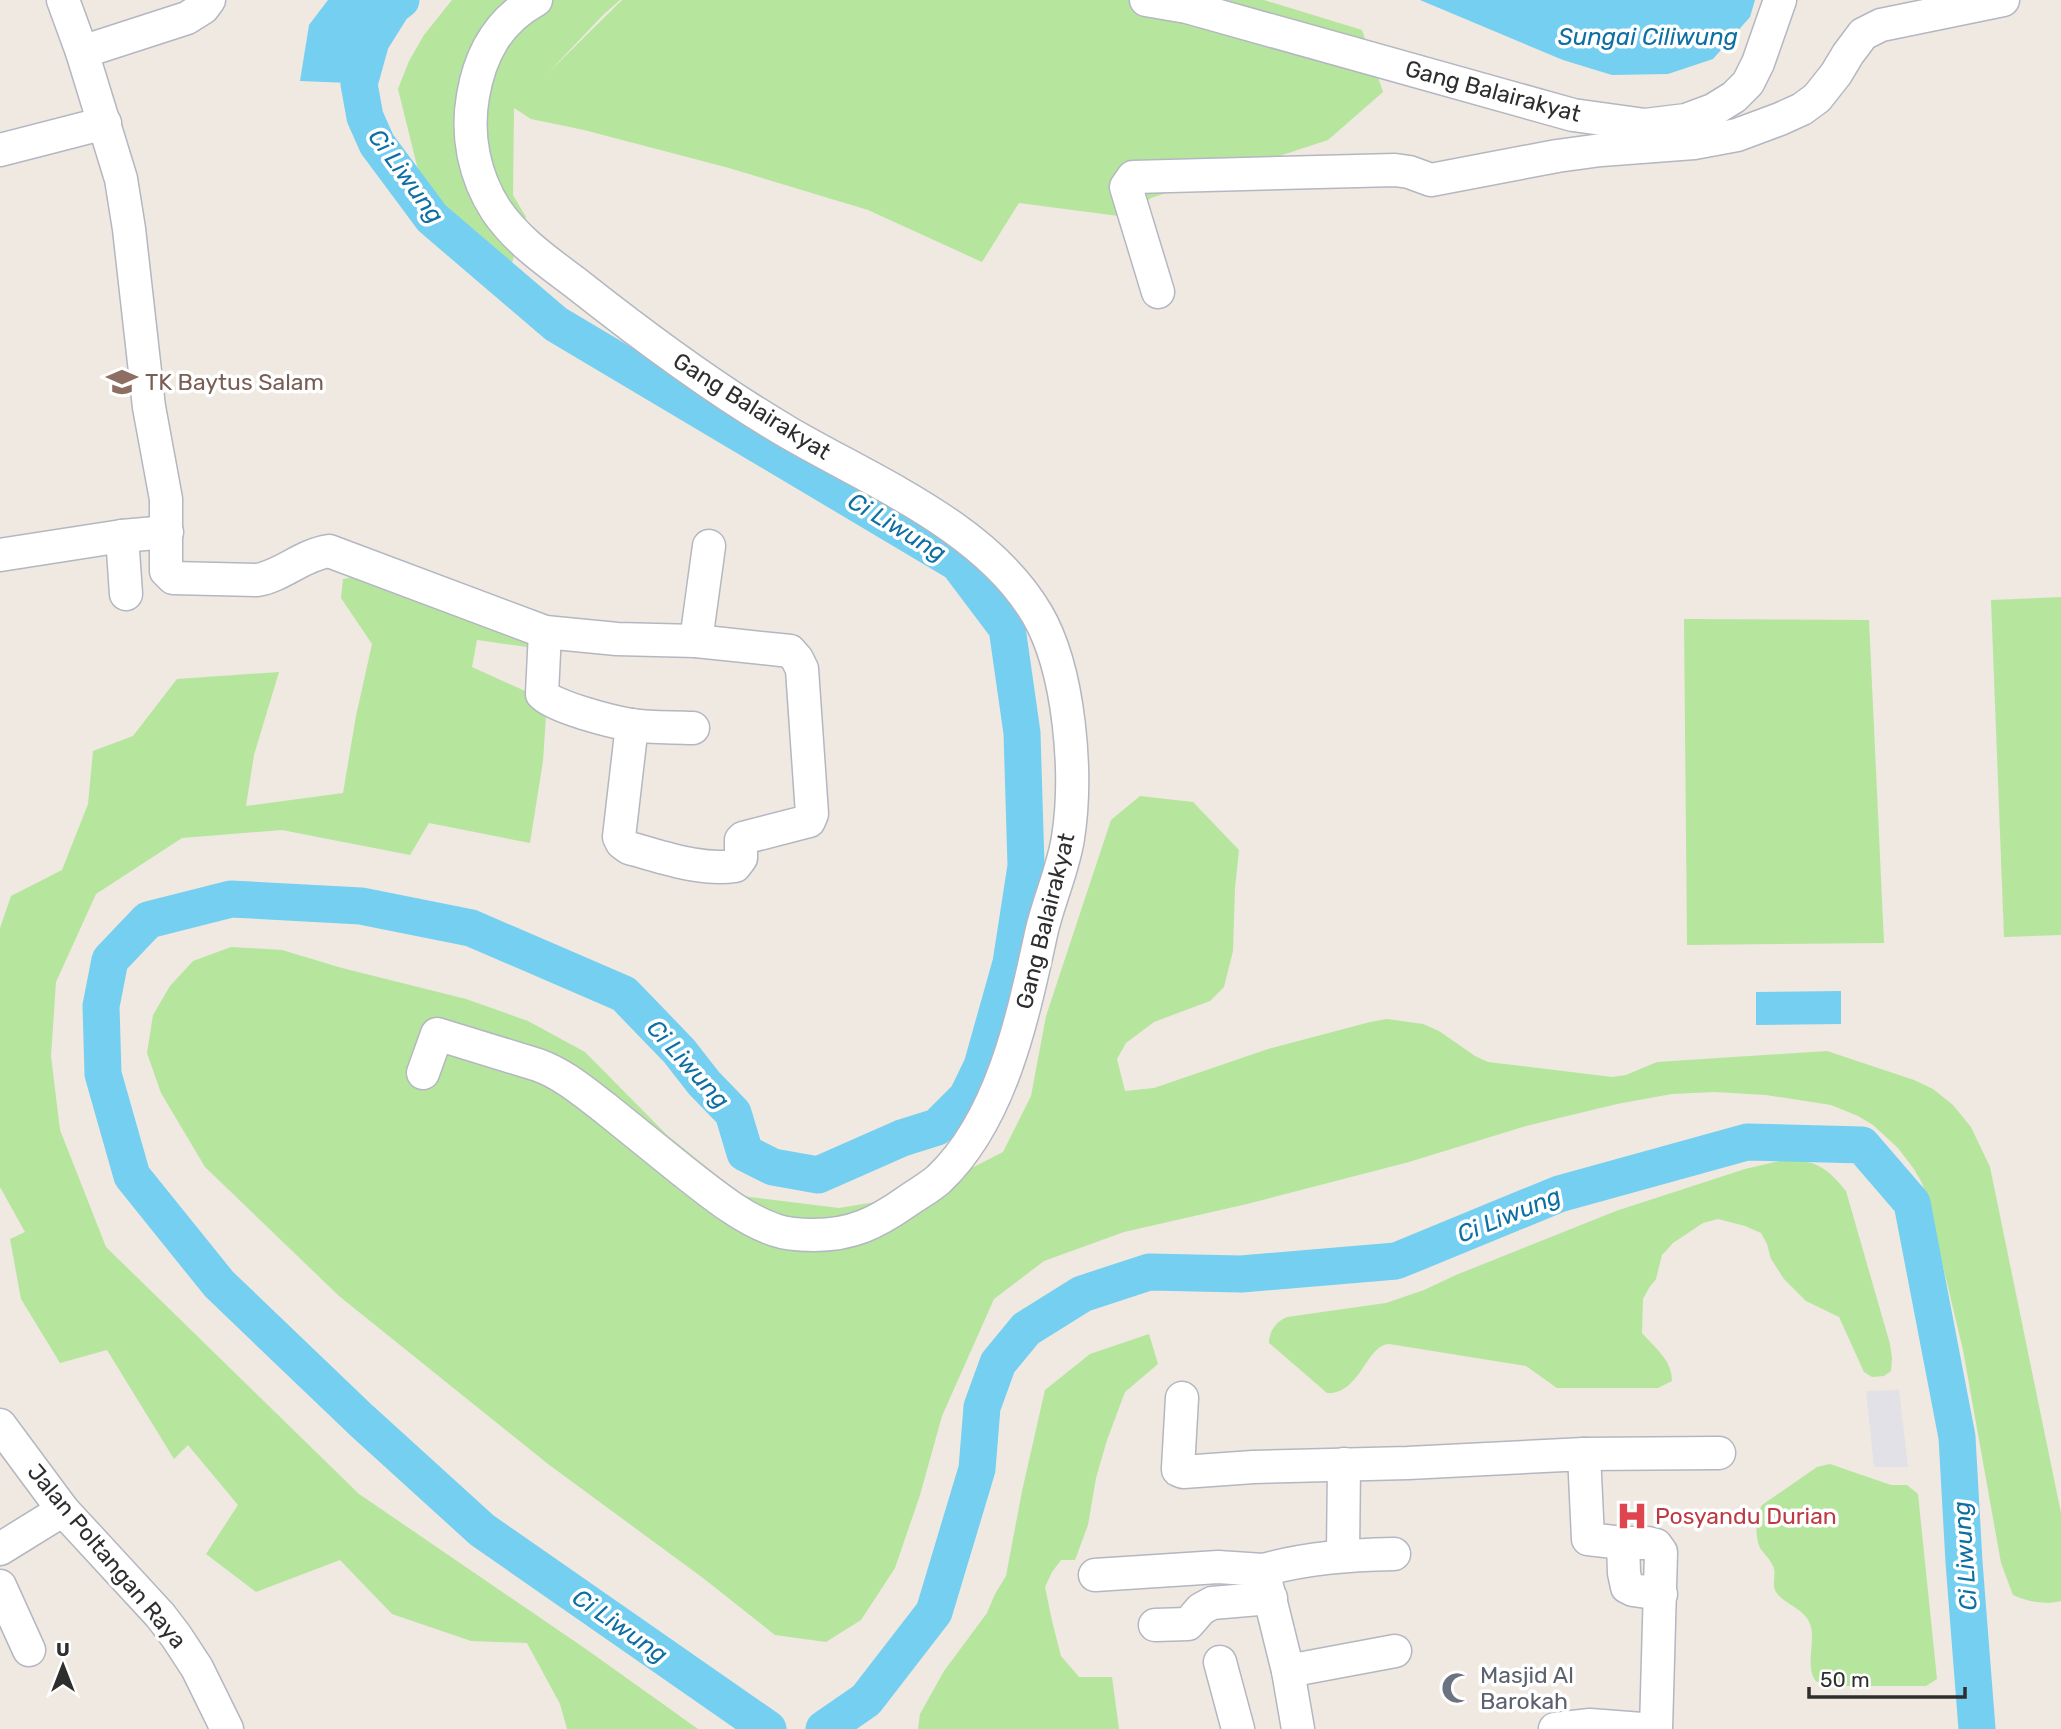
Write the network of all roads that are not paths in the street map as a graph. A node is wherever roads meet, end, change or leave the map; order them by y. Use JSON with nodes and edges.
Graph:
{"nodes":[{"id":1,"x":63,"y":0,"type":"edge"},
{"id":2,"x":209,"y":0,"type":"edge"},
{"id":3,"x":536,"y":0,"type":"edge"},
{"id":4,"x":1146,"y":0,"type":"edge"},
{"id":5,"x":1780,"y":0,"type":"edge"},
{"id":6,"x":2003,"y":0,"type":"edge"},
{"id":7,"x":82,"y":52,"type":"junction"},
{"id":8,"x":105,"y":123,"type":"junction"},
{"id":9,"x":0,"y":150,"type":"edge"},
{"id":10,"x":1158,"y":292,"type":"dead end"},
{"id":11,"x":167,"y":532,"type":"junction"},
{"id":12,"x":122,"y":536,"type":"junction"},
{"id":13,"x":709,"y":546,"type":"dead end"},
{"id":14,"x":0,"y":555,"type":"edge"},
{"id":15,"x":127,"y":594,"type":"dead end"},
{"id":16,"x":545,"y":632,"type":"junction"},
{"id":17,"x":696,"y":641,"type":"junction"},
{"id":18,"x":632,"y":725,"type":"junction"},
{"id":19,"x":693,"y":728,"type":"dead end"},
{"id":20,"x":423,"y":1073,"type":"dead end"},
{"id":21,"x":1182,"y":1398,"type":"dead end"},
{"id":22,"x":0,"y":1425,"type":"edge"},
{"id":23,"x":1719,"y":1453,"type":"dead end"},
{"id":24,"x":1584,"y":1454,"type":"junction"},
{"id":25,"x":1344,"y":1464,"type":"junction"},
{"id":26,"x":60,"y":1506,"type":"junction"},
{"id":27,"x":0,"y":1547,"type":"edge"},
{"id":28,"x":1394,"y":1554,"type":"dead end"},
{"id":29,"x":1343,"y":1555,"type":"junction"},
{"id":30,"x":1094,"y":1574,"type":"dead end"},
{"id":31,"x":1267,"y":1584,"type":"junction"},
{"id":32,"x":0,"y":1586,"type":"edge"},
{"id":33,"x":1155,"y":1625,"type":"dead end"},
{"id":34,"x":29,"y":1650,"type":"dead end"},
{"id":35,"x":1395,"y":1651,"type":"dead end"},
{"id":36,"x":1220,"y":1662,"type":"dead end"},
{"id":37,"x":1288,"y":1671,"type":"junction"},
{"id":38,"x":227,"y":1729,"type":"edge"},
{"id":39,"x":1238,"y":1729,"type":"edge"},
{"id":40,"x":1298,"y":1729,"type":"edge"},
{"id":41,"x":1555,"y":1729,"type":"edge"},
{"id":42,"x":1642,"y":1729,"type":"edge"},
{"id":43,"x":1656,"y":1729,"type":"edge"}],
"edges":[{"from":1,"to":7,"type":"street"},
{"from":2,"to":7,"type":"street"},
{"from":3,"to":20,"type":"street","name":"Gang Balairakyat"},
{"from":4,"to":5,"type":"street","name":"Gang Balairakyat"},
{"from":6,"to":10,"type":"street"},
{"from":7,"to":8,"type":"street"},
{"from":8,"to":9,"type":"street"},
{"from":8,"to":11,"type":"street"},
{"from":11,"to":12,"type":"street"},
{"from":11,"to":16,"type":"street"},
{"from":12,"to":14,"type":"street"},
{"from":12,"to":15,"type":"street"},
{"from":13,"to":17,"type":"street"},
{"from":16,"to":17,"type":"street"},
{"from":16,"to":18,"type":"street"},
{"from":17,"to":18,"type":"street"},
{"from":18,"to":19,"type":"street"},
{"from":21,"to":25,"type":"street"},
{"from":22,"to":26,"type":"street","name":"Jalan Poltangan Raya"},
{"from":23,"to":24,"type":"street"},
{"from":24,"to":25,"type":"street"},
{"from":24,"to":43,"type":"street"},
{"from":25,"to":29,"type":"street"},
{"from":26,"to":27,"type":"street"},
{"from":26,"to":38,"type":"street","name":"Jalan Poltangan Raya"},
{"from":28,"to":29,"type":"street"},
{"from":29,"to":31,"type":"street"},
{"from":30,"to":31,"type":"street"},
{"from":31,"to":33,"type":"street"},
{"from":31,"to":37,"type":"street"},
{"from":32,"to":34,"type":"street"},
{"from":35,"to":37,"type":"street"},
{"from":36,"to":39,"type":"street"},
{"from":37,"to":40,"type":"street"},
{"from":41,"to":42,"type":"street"}]}
